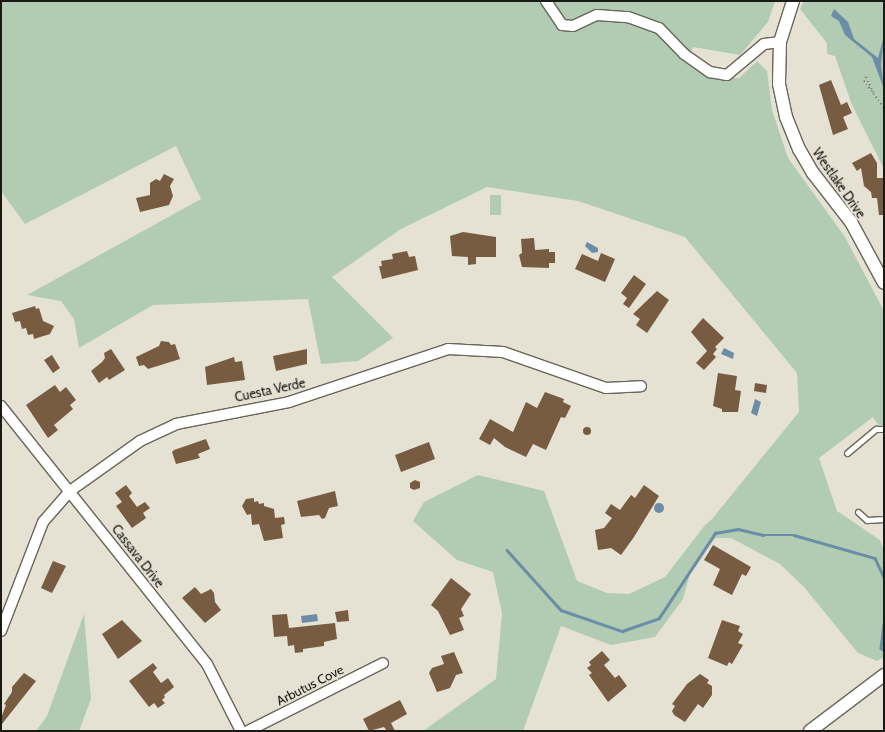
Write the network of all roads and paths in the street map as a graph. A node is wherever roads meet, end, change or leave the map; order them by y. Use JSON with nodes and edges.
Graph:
{"nodes":[{"id":1,"x":546,"y":1,"type":"edge"},
{"id":2,"x":793,"y":1,"type":"edge"},
{"id":3,"x":780,"y":42,"type":"junction"},
{"id":4,"x":873,"y":93,"type":"junction"},
{"id":5,"x":884,"y":108,"type":"edge"},
{"id":6,"x":884,"y":283,"type":"edge"},
{"id":7,"x":641,"y":386,"type":"dead end"},
{"id":8,"x":1,"y":406,"type":"edge"},
{"id":9,"x":884,"y":429,"type":"edge"},
{"id":10,"x":847,"y":452,"type":"dead end"},
{"id":11,"x":70,"y":491,"type":"junction"},
{"id":12,"x":858,"y":512,"type":"dead end"},
{"id":13,"x":884,"y":519,"type":"edge"},
{"id":14,"x":1,"y":631,"type":"edge"},
{"id":15,"x":383,"y":663,"type":"dead end"},
{"id":16,"x":884,"y":676,"type":"edge"},
{"id":17,"x":241,"y":731,"type":"edge"},
{"id":18,"x":248,"y":731,"type":"edge"},
{"id":19,"x":810,"y":731,"type":"edge"}],
"edges":[{"from":1,"to":3,"type":"street"},
{"from":2,"to":3,"type":"street","name":"Westlake Drive"},
{"from":3,"to":6,"type":"street","name":"Westlake Drive"},
{"from":4,"to":4,"type":"path"},
{"from":4,"to":5,"type":"path"},
{"from":7,"to":11,"type":"street","name":"Cuesta Verde"},
{"from":8,"to":11,"type":"street","name":"Cassava Drive"},
{"from":9,"to":10,"type":"lane"},
{"from":11,"to":14,"type":"street","name":"Cuesta Verde"},
{"from":11,"to":17,"type":"street","name":"Cassava Drive"},
{"from":12,"to":13,"type":"lane"},
{"from":15,"to":18,"type":"street","name":"Arbutus Cove"},
{"from":16,"to":19,"type":"street"}]}
